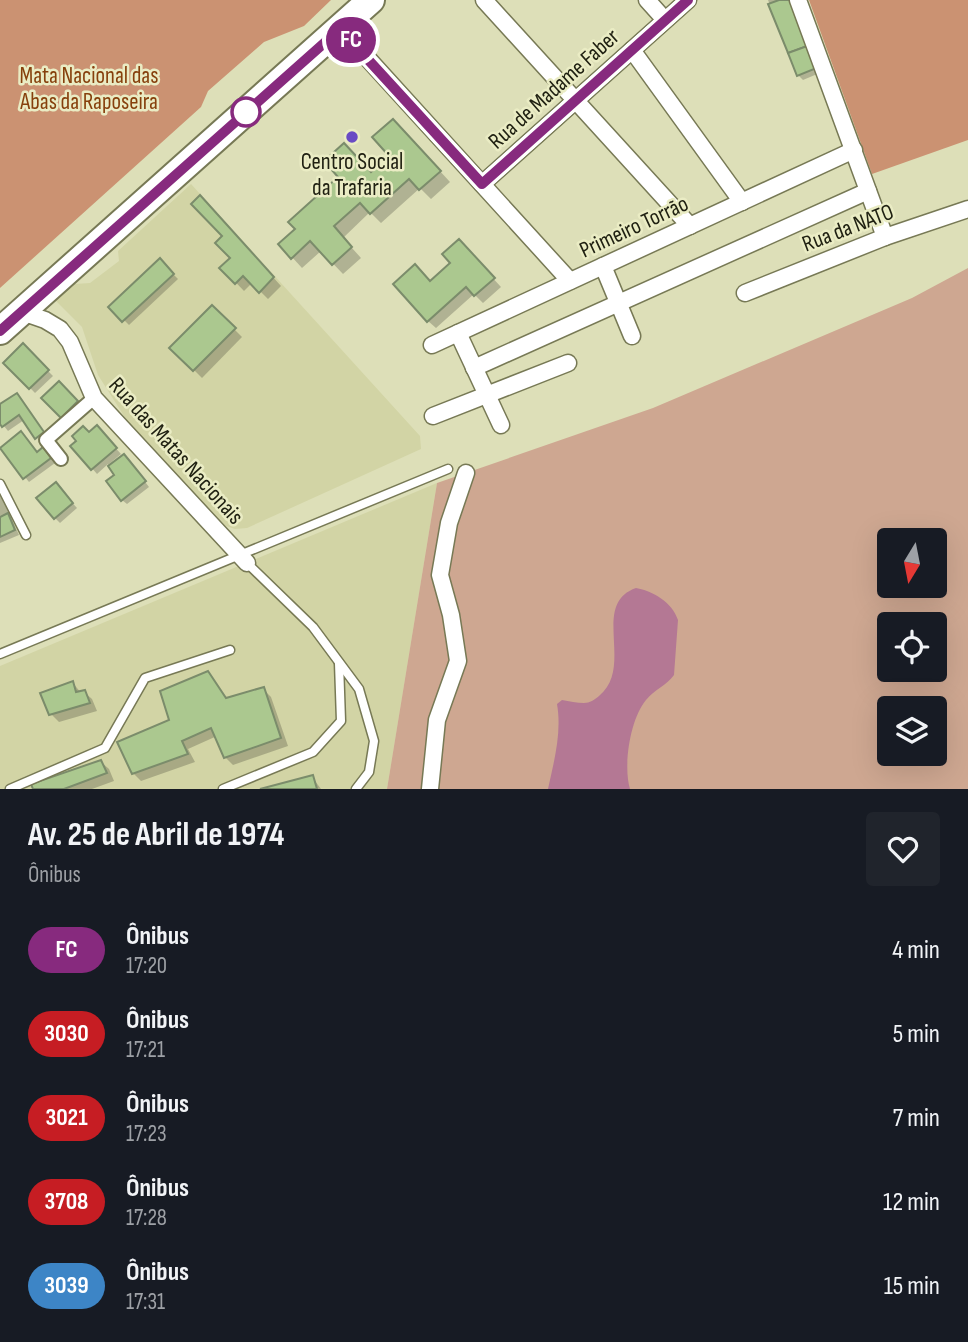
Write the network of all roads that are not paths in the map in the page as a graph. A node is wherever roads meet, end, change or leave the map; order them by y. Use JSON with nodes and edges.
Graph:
{"nodes":[{"id":1,"x":371,"y":0,"type":"edge"},
{"id":2,"x":484,"y":0,"type":"edge"},
{"id":3,"x":648,"y":0,"type":"edge"},
{"id":4,"x":688,"y":0,"type":"edge"},
{"id":5,"x":798,"y":0,"type":"edge"},
{"id":6,"x":665,"y":20,"type":"junction"},
{"id":7,"x":340,"y":29,"type":"junction"},
{"id":8,"x":632,"y":50,"type":"junction"},
{"id":9,"x":575,"y":100,"type":"junction"},
{"id":10,"x":854,"y":150,"type":"junction"},
{"id":11,"x":482,"y":184,"type":"junction"},
{"id":12,"x":869,"y":191,"type":"junction"},
{"id":13,"x":742,"y":202,"type":"junction"},
{"id":14,"x":968,"y":209,"type":"edge"},
{"id":15,"x":690,"y":226,"type":"junction"},
{"id":16,"x":885,"y":237,"type":"junction"},
{"id":17,"x":603,"y":266,"type":"junction"},
{"id":18,"x":570,"y":281,"type":"junction"},
{"id":19,"x":745,"y":293,"type":"dead end"},
{"id":20,"x":618,"y":303,"type":"junction"},
{"id":21,"x":22,"y":312,"type":"junction"},
{"id":22,"x":0,"y":331,"type":"edge"},
{"id":23,"x":458,"y":333,"type":"junction"},
{"id":24,"x":632,"y":336,"type":"dead end"},
{"id":25,"x":432,"y":345,"type":"dead end"},
{"id":26,"x":568,"y":363,"type":"dead end"},
{"id":27,"x":474,"y":368,"type":"junction"},
{"id":28,"x":486,"y":393,"type":"junction"},
{"id":29,"x":94,"y":398,"type":"junction"},
{"id":30,"x":433,"y":416,"type":"dead end"},
{"id":31,"x":501,"y":425,"type":"dead end"},
{"id":32,"x":61,"y":459,"type":"dead end"},
{"id":33,"x":448,"y":469,"type":"dead end"},
{"id":34,"x":466,"y":473,"type":"dead end"},
{"id":35,"x":0,"y":484,"type":"edge"},
{"id":36,"x":26,"y":535,"type":"dead end"},
{"id":37,"x":243,"y":559,"type":"junction"},
{"id":38,"x":230,"y":650,"type":"dead end"},
{"id":39,"x":0,"y":654,"type":"edge"},
{"id":40,"x":339,"y":663,"type":"junction"},
{"id":41,"x":233,"y":787,"type":"edge"},
{"id":42,"x":9,"y":789,"type":"edge"},
{"id":43,"x":223,"y":789,"type":"edge"},
{"id":44,"x":356,"y":789,"type":"edge"},
{"id":45,"x":430,"y":789,"type":"edge"}],
"edges":[{"from":1,"to":7,"type":"main road"},
{"from":2,"to":9,"type":"street"},
{"from":3,"to":6,"type":"street"},
{"from":4,"to":6,"type":"street","name":"Rua de Madame Faber"},
{"from":5,"to":10,"type":"street"},
{"from":6,"to":8,"type":"street","name":"Rua de Madame Faber"},
{"from":7,"to":11,"type":"street"},
{"from":7,"to":21,"type":"main road"},
{"from":8,"to":9,"type":"street","name":"Rua de Madame Faber"},
{"from":8,"to":13,"type":"street"},
{"from":9,"to":11,"type":"street","name":"Rua de Madame Faber"},
{"from":9,"to":15,"type":"street"},
{"from":10,"to":12,"type":"street"},
{"from":10,"to":13,"type":"street","name":"Primeiro Torrão"},
{"from":11,"to":18,"type":"street"},
{"from":12,"to":16,"type":"street"},
{"from":12,"to":20,"type":"street"},
{"from":13,"to":15,"type":"street","name":"Primeiro Torrão"},
{"from":14,"to":16,"type":"street","name":"Rua da NATO"},
{"from":15,"to":17,"type":"street","name":"Primeiro Torrão"},
{"from":16,"to":19,"type":"street","name":"Rua da NATO"},
{"from":17,"to":18,"type":"street","name":"Primeiro Torrão"},
{"from":17,"to":20,"type":"street"},
{"from":18,"to":23,"type":"street","name":"Primeiro Torrão"},
{"from":20,"to":24,"type":"street"},
{"from":20,"to":27,"type":"street"},
{"from":21,"to":22,"type":"main road"},
{"from":21,"to":29,"type":"street","name":"Rua das Matas Nacionais"},
{"from":23,"to":25,"type":"street","name":"Primeiro Torrão"},
{"from":23,"to":27,"type":"street"},
{"from":26,"to":28,"type":"street"},
{"from":27,"to":28,"type":"street"},
{"from":28,"to":30,"type":"street"},
{"from":28,"to":31,"type":"street"},
{"from":29,"to":32,"type":"street"},
{"from":29,"to":37,"type":"street","name":"Rua das Matas Nacionais"},
{"from":33,"to":37,"type":"lane"},
{"from":34,"to":45,"type":"street"},
{"from":35,"to":36,"type":"lane"},
{"from":37,"to":39,"type":"lane"},
{"from":37,"to":40,"type":"lane"},
{"from":38,"to":42,"type":"lane"},
{"from":40,"to":41,"type":"lane"},
{"from":40,"to":44,"type":"lane"},
{"from":41,"to":43,"type":"lane"}]}
